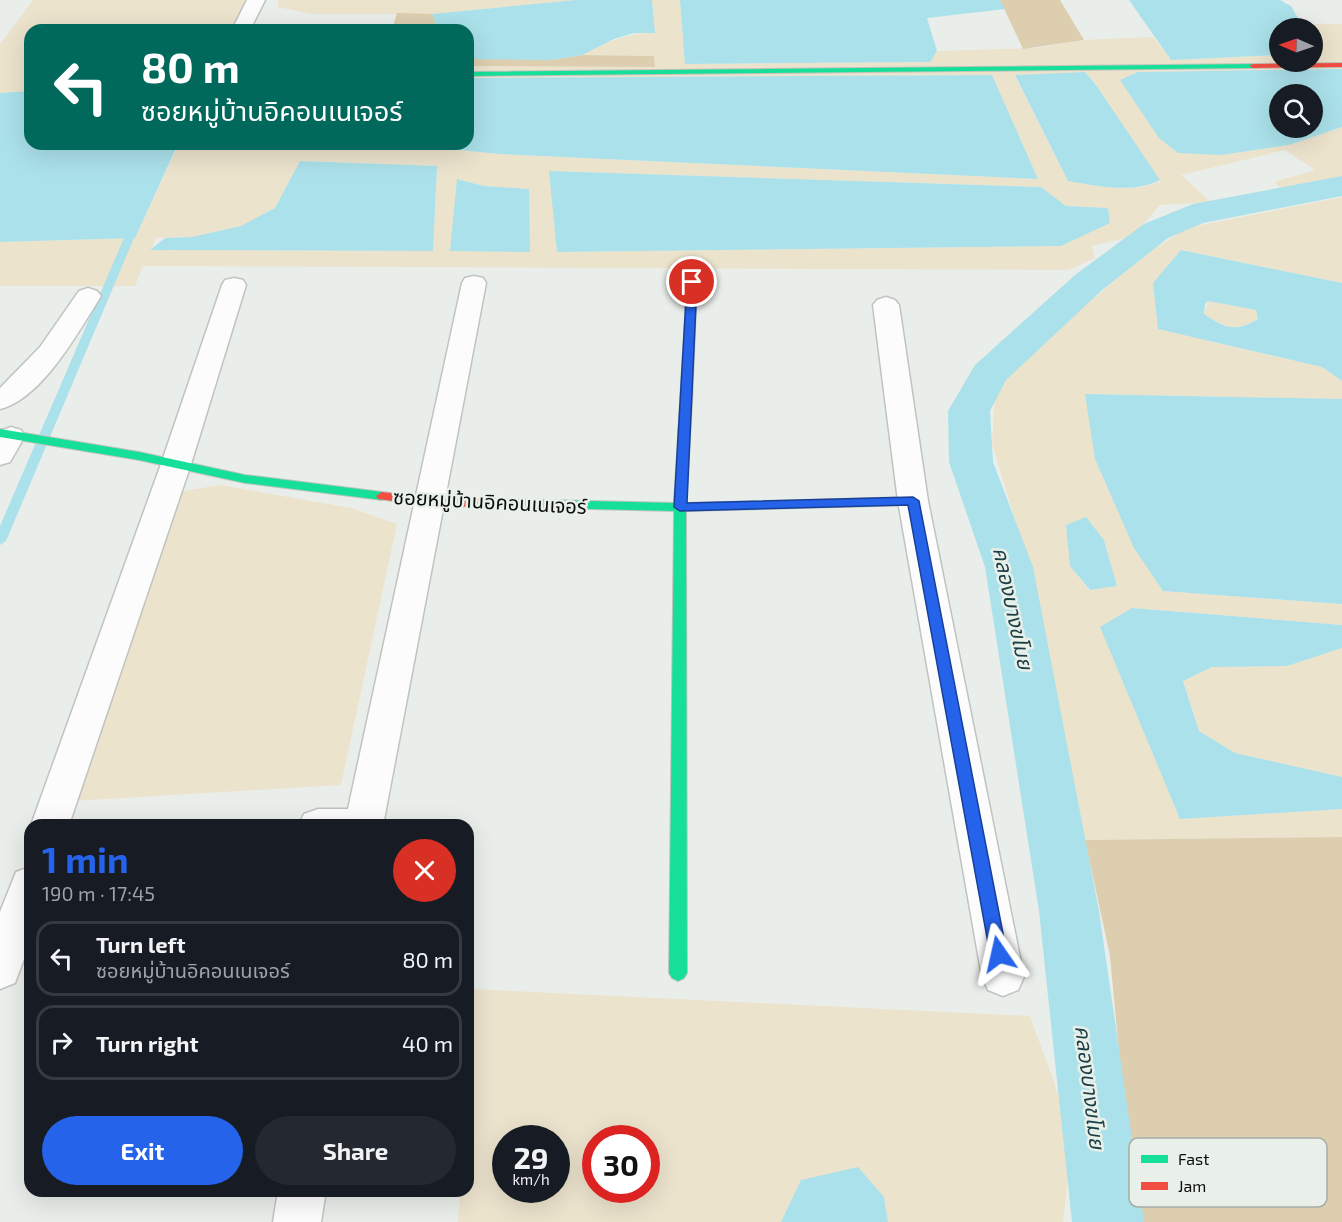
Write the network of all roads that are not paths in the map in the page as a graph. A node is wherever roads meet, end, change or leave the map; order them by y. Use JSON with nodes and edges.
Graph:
{"nodes":[{"id":1,"x":256,"y":0,"type":"edge"},
{"id":2,"x":244,"y":24,"type":"edge"},
{"id":3,"x":1342,"y":65,"type":"edge"},
{"id":4,"x":474,"y":74,"type":"edge"},
{"id":5,"x":692,"y":282,"type":"dead end"},
{"id":6,"x":474,"y":283,"type":"dead end"},
{"id":7,"x":234,"y":285,"type":"dead end"},
{"id":8,"x":88,"y":296,"type":"dead end"},
{"id":9,"x":886,"y":305,"type":"dead end"},
{"id":10,"x":0,"y":401,"type":"edge"},
{"id":11,"x":10,"y":441,"type":"edge"},
{"id":12,"x":176,"y":464,"type":"junction"},
{"id":13,"x":913,"y":501,"type":"junction"},
{"id":14,"x":431,"y":502,"type":"junction"},
{"id":15,"x":680,"y":507,"type":"junction"},
{"id":16,"x":52,"y":819,"type":"edge"},
{"id":17,"x":365,"y":819,"type":"edge"},
{"id":18,"x":24,"y":901,"type":"edge"},
{"id":19,"x":0,"y":970,"type":"edge"},
{"id":20,"x":678,"y":973,"type":"dead end"},
{"id":21,"x":1003,"y":976,"type":"dead end"},
{"id":22,"x":301,"y":1197,"type":"edge"},
{"id":23,"x":297,"y":1222,"type":"edge"}],
"edges":[{"from":1,"to":2,"type":"street"},
{"from":3,"to":4,"type":"street"},
{"from":5,"to":15,"type":"street"},
{"from":6,"to":14,"type":"street"},
{"from":7,"to":12,"type":"street"},
{"from":8,"to":10,"type":"street"},
{"from":9,"to":13,"type":"street"},
{"from":11,"to":12,"type":"street","name":"ซอยหมู่บ้านอิคอนเนเจอร์"},
{"from":12,"to":14,"type":"street","name":"ซอยหมู่บ้านอิคอนเนเจอร์"},
{"from":12,"to":16,"type":"street"},
{"from":13,"to":15,"type":"street","name":"ซอยหมู่บ้านอิคอนเนเจอร์"},
{"from":13,"to":21,"type":"street"},
{"from":14,"to":15,"type":"street","name":"ซอยหมู่บ้านอิคอนเนเจอร์"},
{"from":14,"to":17,"type":"street"},
{"from":15,"to":20,"type":"street"},
{"from":18,"to":19,"type":"street"},
{"from":22,"to":23,"type":"street"}]}
